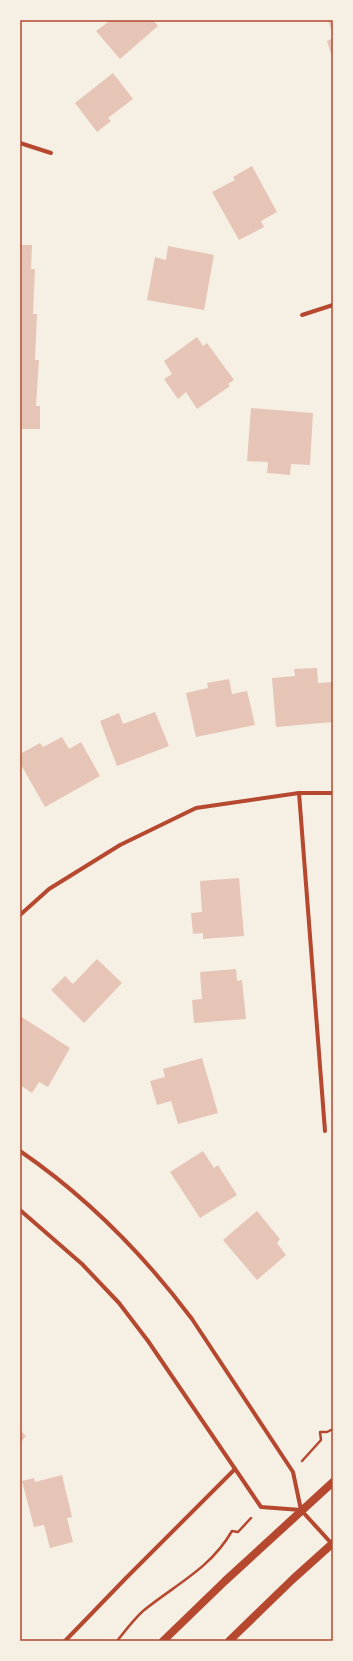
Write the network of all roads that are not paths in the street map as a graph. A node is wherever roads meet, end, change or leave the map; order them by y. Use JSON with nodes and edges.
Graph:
{"nodes":[{"id":1,"x":20,"y":143,"type":"edge"},
{"id":2,"x":51,"y":153,"type":"dead end"},
{"id":3,"x":333,"y":306,"type":"edge"},
{"id":4,"x":302,"y":315,"type":"dead end"},
{"id":5,"x":299,"y":793,"type":"junction"},
{"id":6,"x":333,"y":793,"type":"edge"},
{"id":7,"x":20,"y":915,"type":"edge"},
{"id":8,"x":325,"y":1130,"type":"dead end"},
{"id":9,"x":20,"y":1151,"type":"edge"},
{"id":10,"x":20,"y":1210,"type":"edge"},
{"id":11,"x":235,"y":1469,"type":"junction"},
{"id":12,"x":333,"y":1482,"type":"edge"},
{"id":13,"x":301,"y":1510,"type":"junction"},
{"id":14,"x":332,"y":1544,"type":"edge"},
{"id":15,"x":65,"y":1641,"type":"edge"},
{"id":16,"x":163,"y":1641,"type":"edge"},
{"id":17,"x":229,"y":1641,"type":"edge"}],
"edges":[{"from":1,"to":2,"type":"street"},
{"from":3,"to":4,"type":"street"},
{"from":5,"to":6,"type":"street"},
{"from":5,"to":7,"type":"street"},
{"from":5,"to":8,"type":"street"},
{"from":9,"to":13,"type":"street"},
{"from":10,"to":11,"type":"street"},
{"from":11,"to":13,"type":"street"},
{"from":11,"to":15,"type":"street"},
{"from":12,"to":13,"type":"main road"},
{"from":13,"to":14,"type":"street"},
{"from":13,"to":16,"type":"main road"},
{"from":14,"to":17,"type":"main road"}]}
